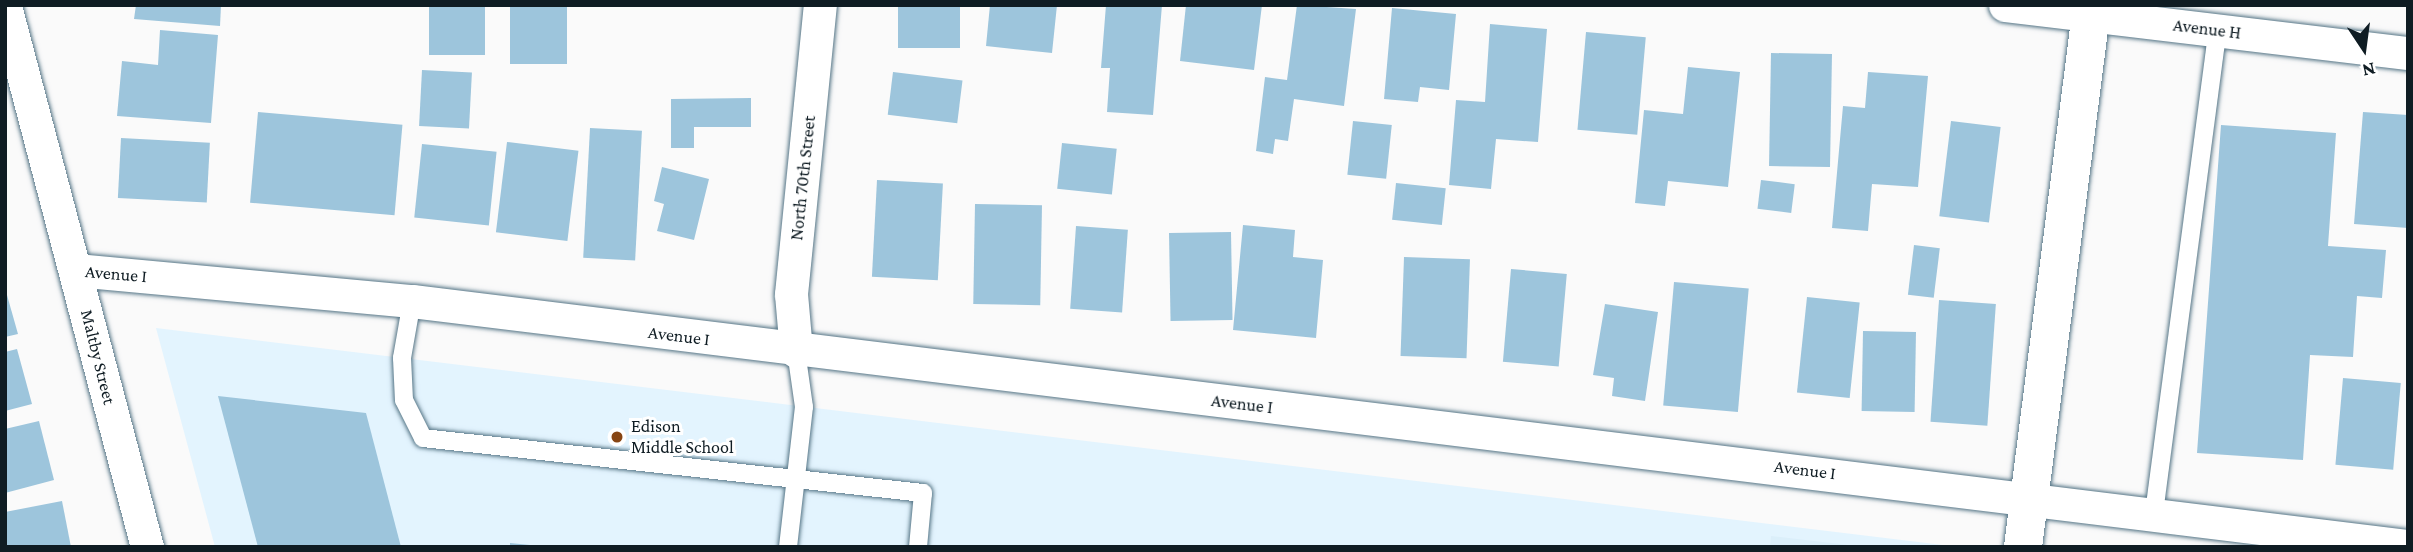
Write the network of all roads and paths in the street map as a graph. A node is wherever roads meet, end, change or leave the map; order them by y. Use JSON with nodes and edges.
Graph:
{"nodes":[{"id":1,"x":820,"y":5,"type":"edge"},
{"id":2,"x":2005,"y":5,"type":"edge"},
{"id":3,"x":5,"y":6,"type":"edge"},
{"id":4,"x":2091,"y":10,"type":"edge"},
{"id":5,"x":2218,"y":30,"type":"junction"},
{"id":6,"x":2408,"y":53,"type":"edge"},
{"id":7,"x":76,"y":270,"type":"junction"},
{"id":8,"x":412,"y":301,"type":"junction"},
{"id":9,"x":796,"y":351,"type":"junction"},
{"id":10,"x":797,"y":479,"type":"junction"},
{"id":11,"x":2029,"y":497,"type":"junction"},
{"id":12,"x":2154,"y":513,"type":"junction"},
{"id":13,"x":2408,"y":545,"type":"edge"},
{"id":14,"x":147,"y":547,"type":"edge"},
{"id":15,"x":788,"y":547,"type":"edge"},
{"id":16,"x":918,"y":547,"type":"edge"},
{"id":17,"x":2023,"y":547,"type":"edge"}],
"edges":[{"from":1,"to":9,"type":"street","name":"North 70th Street"},
{"from":2,"to":4,"type":"street","name":"Avenue H"},
{"from":3,"to":7,"type":"street","name":"Maltby Street"},
{"from":4,"to":5,"type":"street","name":"Avenue H"},
{"from":4,"to":11,"type":"main road"},
{"from":5,"to":6,"type":"street","name":"Avenue H"},
{"from":5,"to":12,"type":"lane"},
{"from":7,"to":8,"type":"street","name":"Avenue I"},
{"from":7,"to":14,"type":"street","name":"Maltby Street"},
{"from":8,"to":9,"type":"street","name":"Avenue I"},
{"from":8,"to":10,"type":"lane"},
{"from":9,"to":10,"type":"lane"},
{"from":9,"to":11,"type":"street","name":"Avenue I"},
{"from":10,"to":15,"type":"lane"},
{"from":10,"to":16,"type":"lane"},
{"from":11,"to":12,"type":"street","name":"Avenue I"},
{"from":11,"to":17,"type":"main road"},
{"from":12,"to":13,"type":"street","name":"Avenue I"}]}
